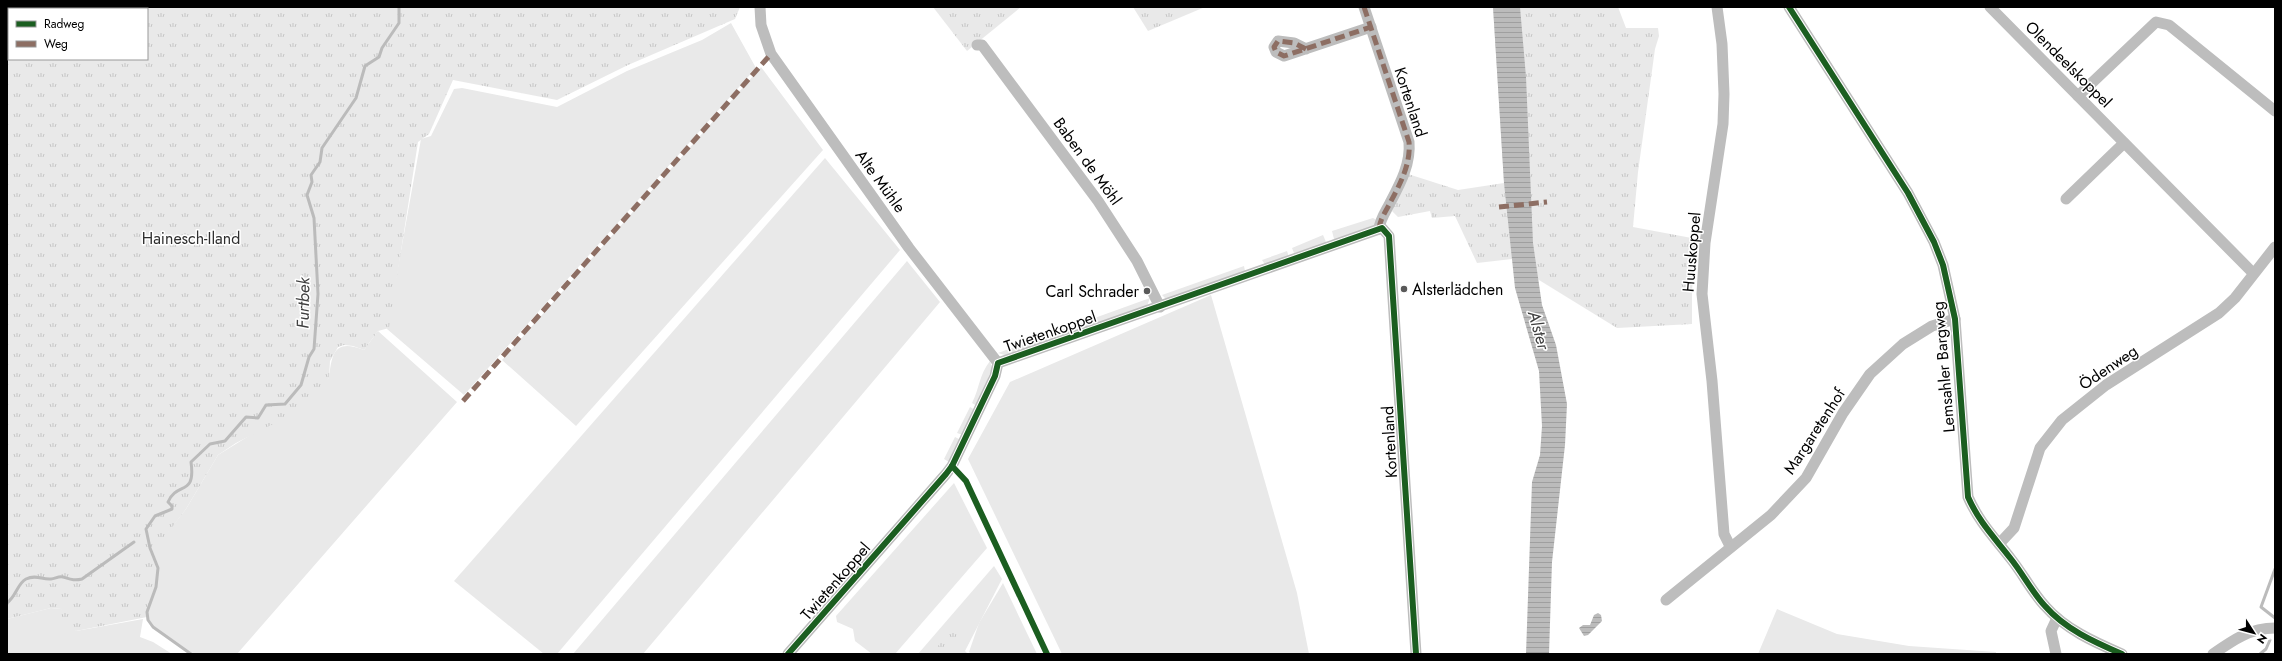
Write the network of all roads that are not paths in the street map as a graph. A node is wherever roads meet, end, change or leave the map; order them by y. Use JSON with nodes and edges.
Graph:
{"nodes":[{"id":1,"x":760,"y":7,"type":"edge"},
{"id":2,"x":1364,"y":7,"type":"edge"},
{"id":3,"x":1716,"y":7,"type":"edge"},
{"id":4,"x":1789,"y":7,"type":"edge"},
{"id":5,"x":1990,"y":7,"type":"edge"},
{"id":6,"x":1371,"y":27,"type":"junction"},
{"id":7,"x":977,"y":45,"type":"dead end"},
{"id":8,"x":1306,"y":49,"type":"dead end"},
{"id":9,"x":2078,"y":96,"type":"junction"},
{"id":10,"x":2275,"y":111,"type":"edge"},
{"id":11,"x":2124,"y":143,"type":"junction"},
{"id":12,"x":2066,"y":199,"type":"dead end"},
{"id":13,"x":1382,"y":229,"type":"junction"},
{"id":14,"x":2275,"y":247,"type":"edge"},
{"id":15,"x":2253,"y":274,"type":"junction"},
{"id":16,"x":1160,"y":307,"type":"junction"},
{"id":17,"x":1955,"y":319,"type":"junction"},
{"id":18,"x":998,"y":363,"type":"junction"},
{"id":19,"x":1999,"y":544,"type":"junction"},
{"id":20,"x":1730,"y":546,"type":"junction"},
{"id":21,"x":1666,"y":600,"type":"dead end"},
{"id":22,"x":2057,"y":618,"type":"junction"},
{"id":23,"x":2275,"y":628,"type":"edge"},
{"id":24,"x":788,"y":654,"type":"edge"},
{"id":25,"x":1416,"y":654,"type":"edge"},
{"id":26,"x":2056,"y":654,"type":"edge"},
{"id":27,"x":2122,"y":654,"type":"edge"},
{"id":28,"x":2213,"y":654,"type":"edge"}],
"edges":[{"from":1,"to":18,"type":"street","name":"Alte Mühle"},
{"from":2,"to":6,"type":"street","name":"Kortenland"},
{"from":3,"to":20,"type":"street","name":"Huuskoppel"},
{"from":4,"to":17,"type":"street","name":"Lemsahler Bargweg"},
{"from":5,"to":9,"type":"street","name":"Olendeelskoppel"},
{"from":6,"to":8,"type":"street"},
{"from":6,"to":13,"type":"street","name":"Kortenland"},
{"from":7,"to":16,"type":"street","name":"Baben de Möhl"},
{"from":9,"to":10,"type":"street"},
{"from":9,"to":11,"type":"street","name":"Olendeelskoppel"},
{"from":11,"to":12,"type":"street"},
{"from":11,"to":15,"type":"street","name":"Olendeelskoppel"},
{"from":13,"to":16,"type":"street","name":"Twietenkoppel"},
{"from":13,"to":25,"type":"street","name":"Kortenland"},
{"from":14,"to":15,"type":"street","name":"Ödenweg"},
{"from":15,"to":19,"type":"street","name":"Ödenweg"},
{"from":16,"to":18,"type":"street","name":"Twietenkoppel"},
{"from":17,"to":19,"type":"street","name":"Lemsahler Bargweg"},
{"from":17,"to":20,"type":"street","name":"Margaretenhof"},
{"from":18,"to":24,"type":"street","name":"Twietenkoppel"},
{"from":19,"to":22,"type":"street","name":"Lemsahler Bargweg"},
{"from":20,"to":21,"type":"street","name":"Margaretenhof"},
{"from":22,"to":26,"type":"street"},
{"from":22,"to":27,"type":"street","name":"Lemsahler Bargweg"},
{"from":23,"to":28,"type":"street"}]}
